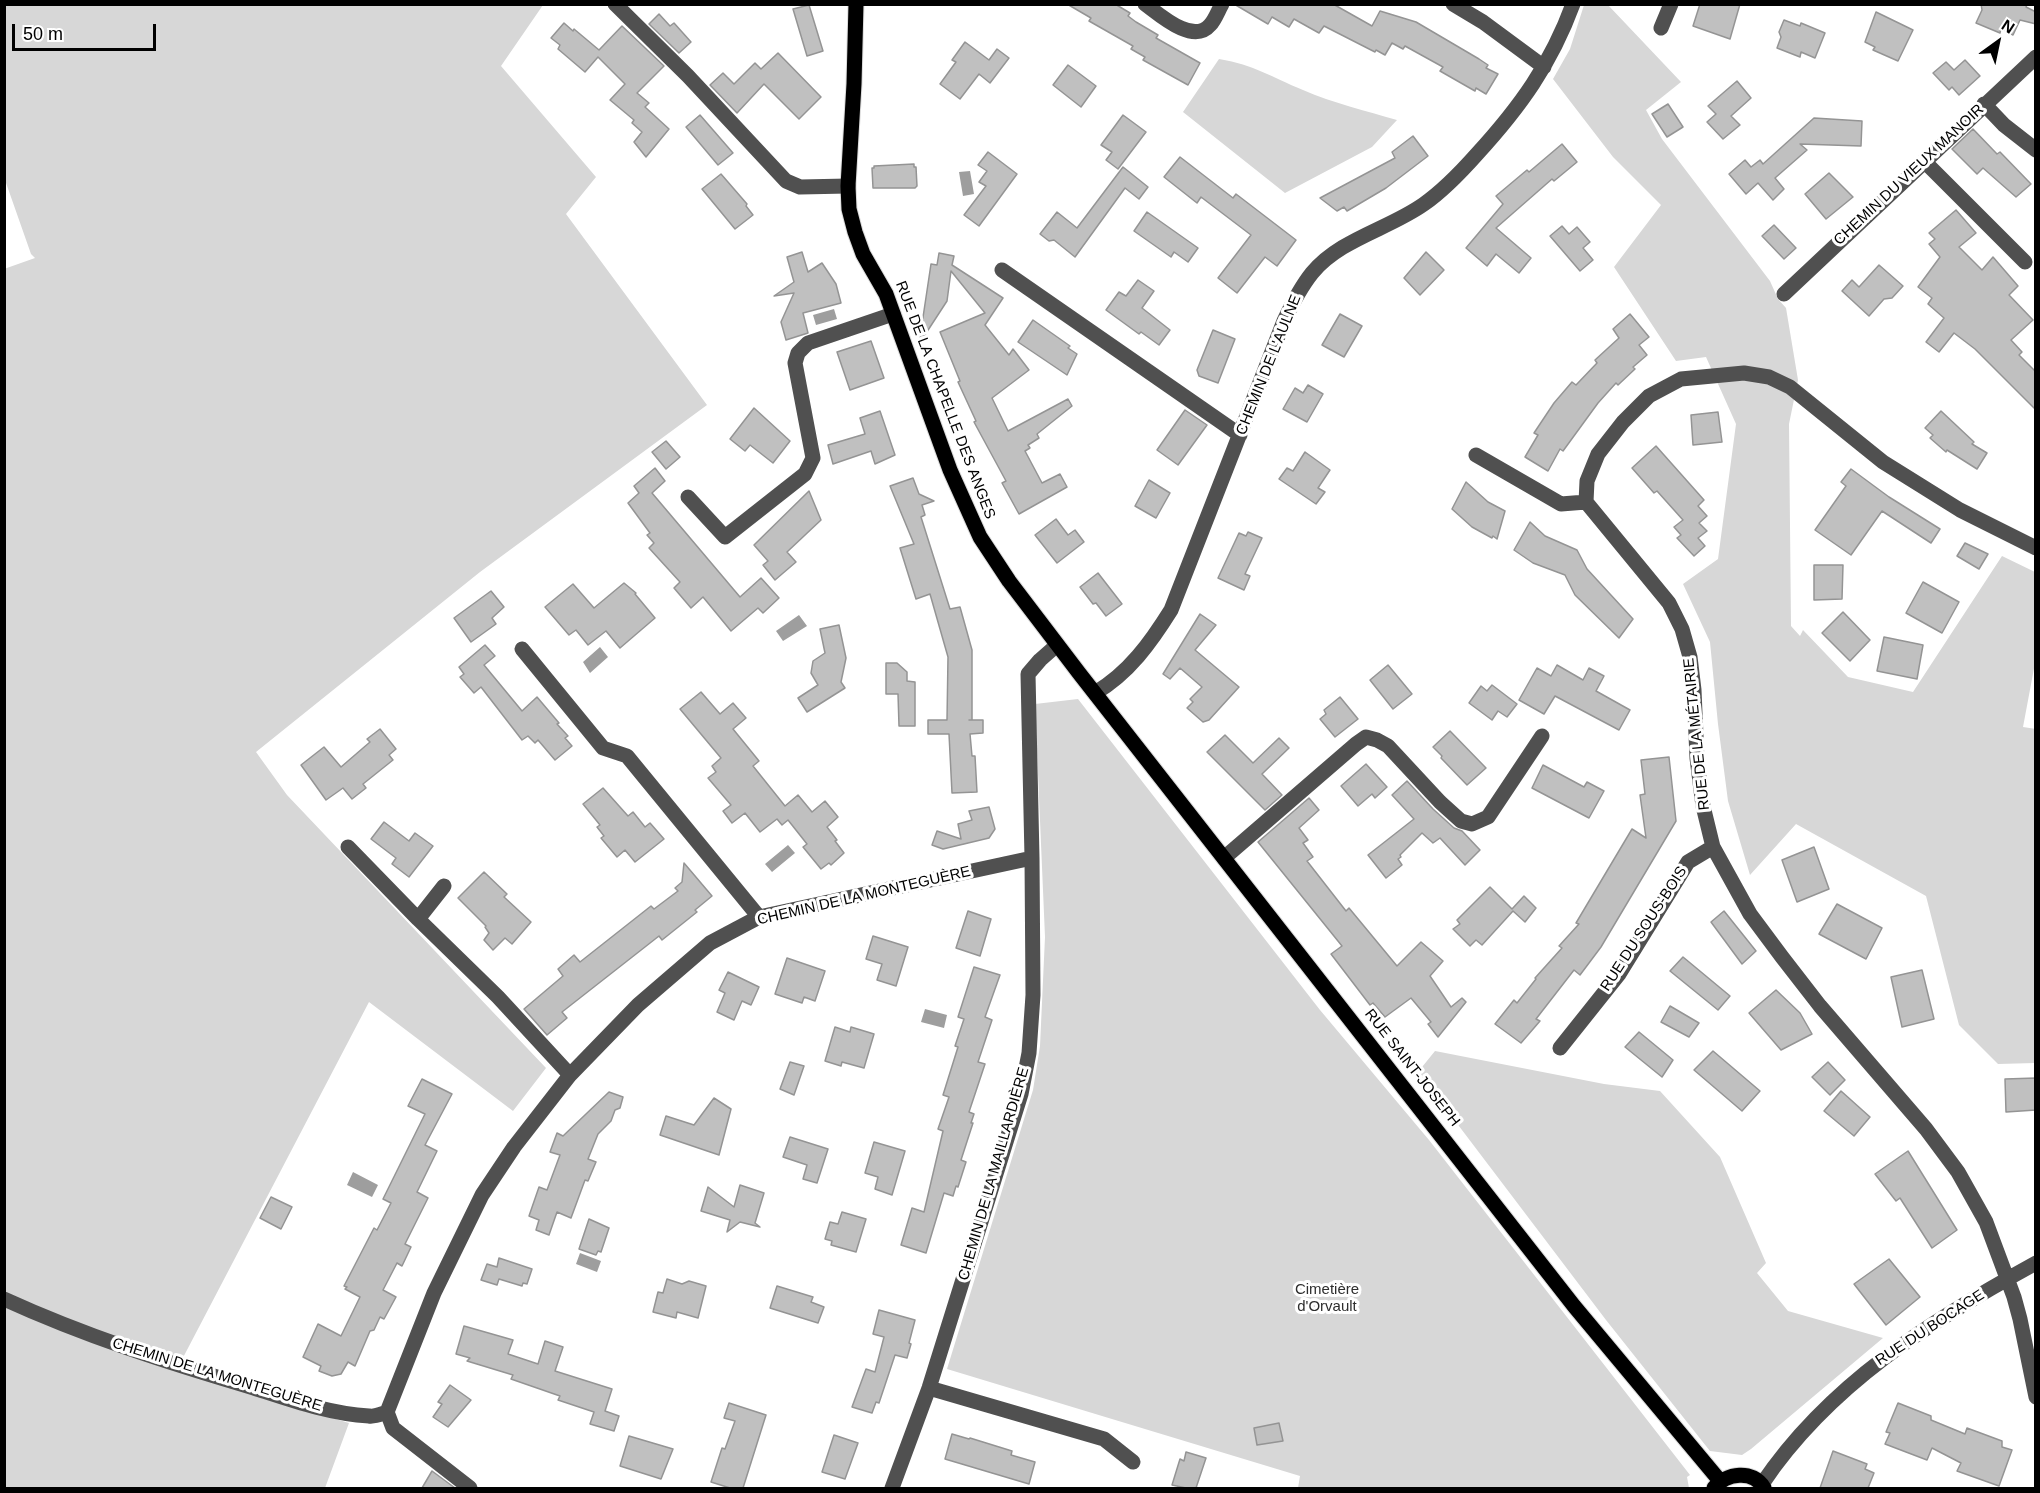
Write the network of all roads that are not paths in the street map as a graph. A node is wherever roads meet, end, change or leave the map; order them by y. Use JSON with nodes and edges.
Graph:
{"nodes":[{"id":1,"x":615,"y":4,"type":"edge"},
{"id":2,"x":856,"y":4,"type":"edge"},
{"id":3,"x":1145,"y":4,"type":"edge"},
{"id":4,"x":1222,"y":4,"type":"edge"},
{"id":5,"x":1453,"y":4,"type":"edge"},
{"id":6,"x":1573,"y":4,"type":"edge"},
{"id":7,"x":1671,"y":4,"type":"edge"},
{"id":8,"x":1661,"y":28,"type":"dead end"},
{"id":9,"x":2036,"y":57,"type":"edge"},
{"id":10,"x":1544,"y":67,"type":"junction"},
{"id":11,"x":1984,"y":104,"type":"junction"},
{"id":12,"x":2036,"y":150,"type":"edge"},
{"id":13,"x":1924,"y":161,"type":"junction"},
{"id":14,"x":848,"y":186,"type":"junction"},
{"id":15,"x":2025,"y":262,"type":"dead end"},
{"id":16,"x":1002,"y":270,"type":"dead end"},
{"id":17,"x":1784,"y":294,"type":"dead end"},
{"id":18,"x":893,"y":314,"type":"junction"},
{"id":19,"x":1240,"y":435,"type":"junction"},
{"id":20,"x":1476,"y":455,"type":"dead end"},
{"id":21,"x":688,"y":497,"type":"dead end"},
{"id":22,"x":1586,"y":502,"type":"junction"},
{"id":23,"x":2035,"y":546,"type":"edge"},
{"id":24,"x":1057,"y":645,"type":"junction"},
{"id":25,"x":522,"y":649,"type":"dead end"},
{"id":26,"x":1079,"y":673,"type":"joint"},
{"id":27,"x":1095,"y":693,"type":"junction"},
{"id":28,"x":1542,"y":736,"type":"dead end"},
{"id":29,"x":348,"y":847,"type":"dead end"},
{"id":30,"x":1713,"y":847,"type":"junction"},
{"id":31,"x":1032,"y":858,"type":"junction"},
{"id":32,"x":1224,"y":858,"type":"junction"},
{"id":33,"x":444,"y":886,"type":"dead end"},
{"id":34,"x":759,"y":917,"type":"junction"},
{"id":35,"x":418,"y":919,"type":"junction"},
{"id":36,"x":1560,"y":1048,"type":"dead end"},
{"id":37,"x":570,"y":1075,"type":"junction"},
{"id":38,"x":2036,"y":1263,"type":"edge"},
{"id":39,"x":2006,"y":1279,"type":"junction"},
{"id":40,"x":4,"y":1299,"type":"edge"},
{"id":41,"x":929,"y":1388,"type":"junction"},
{"id":42,"x":2036,"y":1397,"type":"edge"},
{"id":43,"x":387,"y":1412,"type":"junction"},
{"id":44,"x":1133,"y":1462,"type":"dead end"},
{"id":45,"x":1717,"y":1485,"type":"edge"},
{"id":46,"x":1763,"y":1486,"type":"edge"},
{"id":47,"x":470,"y":1488,"type":"edge"},
{"id":48,"x":892,"y":1488,"type":"edge"}],
"edges":[{"from":1,"to":14,"type":"street"},
{"from":2,"to":14,"type":"main road","name":"RUE DE LA CHAPELLE DES ANGES"},
{"from":3,"to":4,"type":"street"},
{"from":5,"to":10,"type":"street"},
{"from":6,"to":10,"type":"street","name":"CHEMIN DE L'AULNE"},
{"from":7,"to":8,"type":"street"},
{"from":9,"to":11,"type":"street","name":"CHEMIN DU VIEUX MANOIR"},
{"from":10,"to":19,"type":"street","name":"CHEMIN DE L'AULNE"},
{"from":11,"to":12,"type":"street"},
{"from":11,"to":13,"type":"street","name":"CHEMIN DU VIEUX MANOIR"},
{"from":13,"to":15,"type":"street"},
{"from":13,"to":17,"type":"street","name":"CHEMIN DU VIEUX MANOIR"},
{"from":14,"to":18,"type":"main road","name":"RUE DE LA CHAPELLE DES ANGES"},
{"from":16,"to":19,"type":"street"},
{"from":18,"to":21,"type":"street"},
{"from":18,"to":24,"type":"main road","name":"RUE DE LA CHAPELLE DES ANGES"},
{"from":19,"to":27,"type":"street","name":"CHEMIN DE L'AULNE"},
{"from":20,"to":22,"type":"street"},
{"from":22,"to":23,"type":"street"},
{"from":22,"to":30,"type":"street","name":"RUE DE LA MÉTAIRIE"},
{"from":24,"to":26,"type":"main road","name":"RUE DE LA CHAPELLE DES ANGES"},
{"from":24,"to":31,"type":"street","name":"CHEMIN DE LA MAILLARDIÈRE"},
{"from":25,"to":34,"type":"street"},
{"from":26,"to":27,"type":"main road","name":"RUE SAINT-JOSEPH"},
{"from":27,"to":32,"type":"main road","name":"RUE SAINT-JOSEPH"},
{"from":28,"to":32,"type":"street"},
{"from":29,"to":35,"type":"street"},
{"from":30,"to":36,"type":"street","name":"RUE DU SOUS-BOIS"},
{"from":30,"to":39,"type":"street","name":"RUE DE LA MÉTAIRIE"},
{"from":31,"to":34,"type":"street","name":"CHEMIN DE LA MONTEGUÈRE"},
{"from":31,"to":41,"type":"street","name":"CHEMIN DE LA MAILLARDIÈRE"},
{"from":32,"to":45,"type":"main road","name":"RUE SAINT-JOSEPH"},
{"from":33,"to":35,"type":"street"},
{"from":34,"to":37,"type":"street","name":"CHEMIN DE LA MONTEGUÈRE"},
{"from":35,"to":37,"type":"street"},
{"from":37,"to":43,"type":"street","name":"CHEMIN DE LA MONTEGUÈRE"},
{"from":38,"to":39,"type":"street","name":"RUE DU BOCAGE"},
{"from":39,"to":42,"type":"street","name":"RUE DE LA MÉTAIRIE"},
{"from":39,"to":46,"type":"street","name":"RUE DU BOCAGE"},
{"from":40,"to":43,"type":"street","name":"CHEMIN DE LA MONTEGUÈRE"},
{"from":41,"to":44,"type":"street"},
{"from":41,"to":48,"type":"street","name":"CHEMIN DE LA MAILLARDIÈRE"},
{"from":43,"to":47,"type":"street"},
{"from":45,"to":46,"type":"main road"}]}
